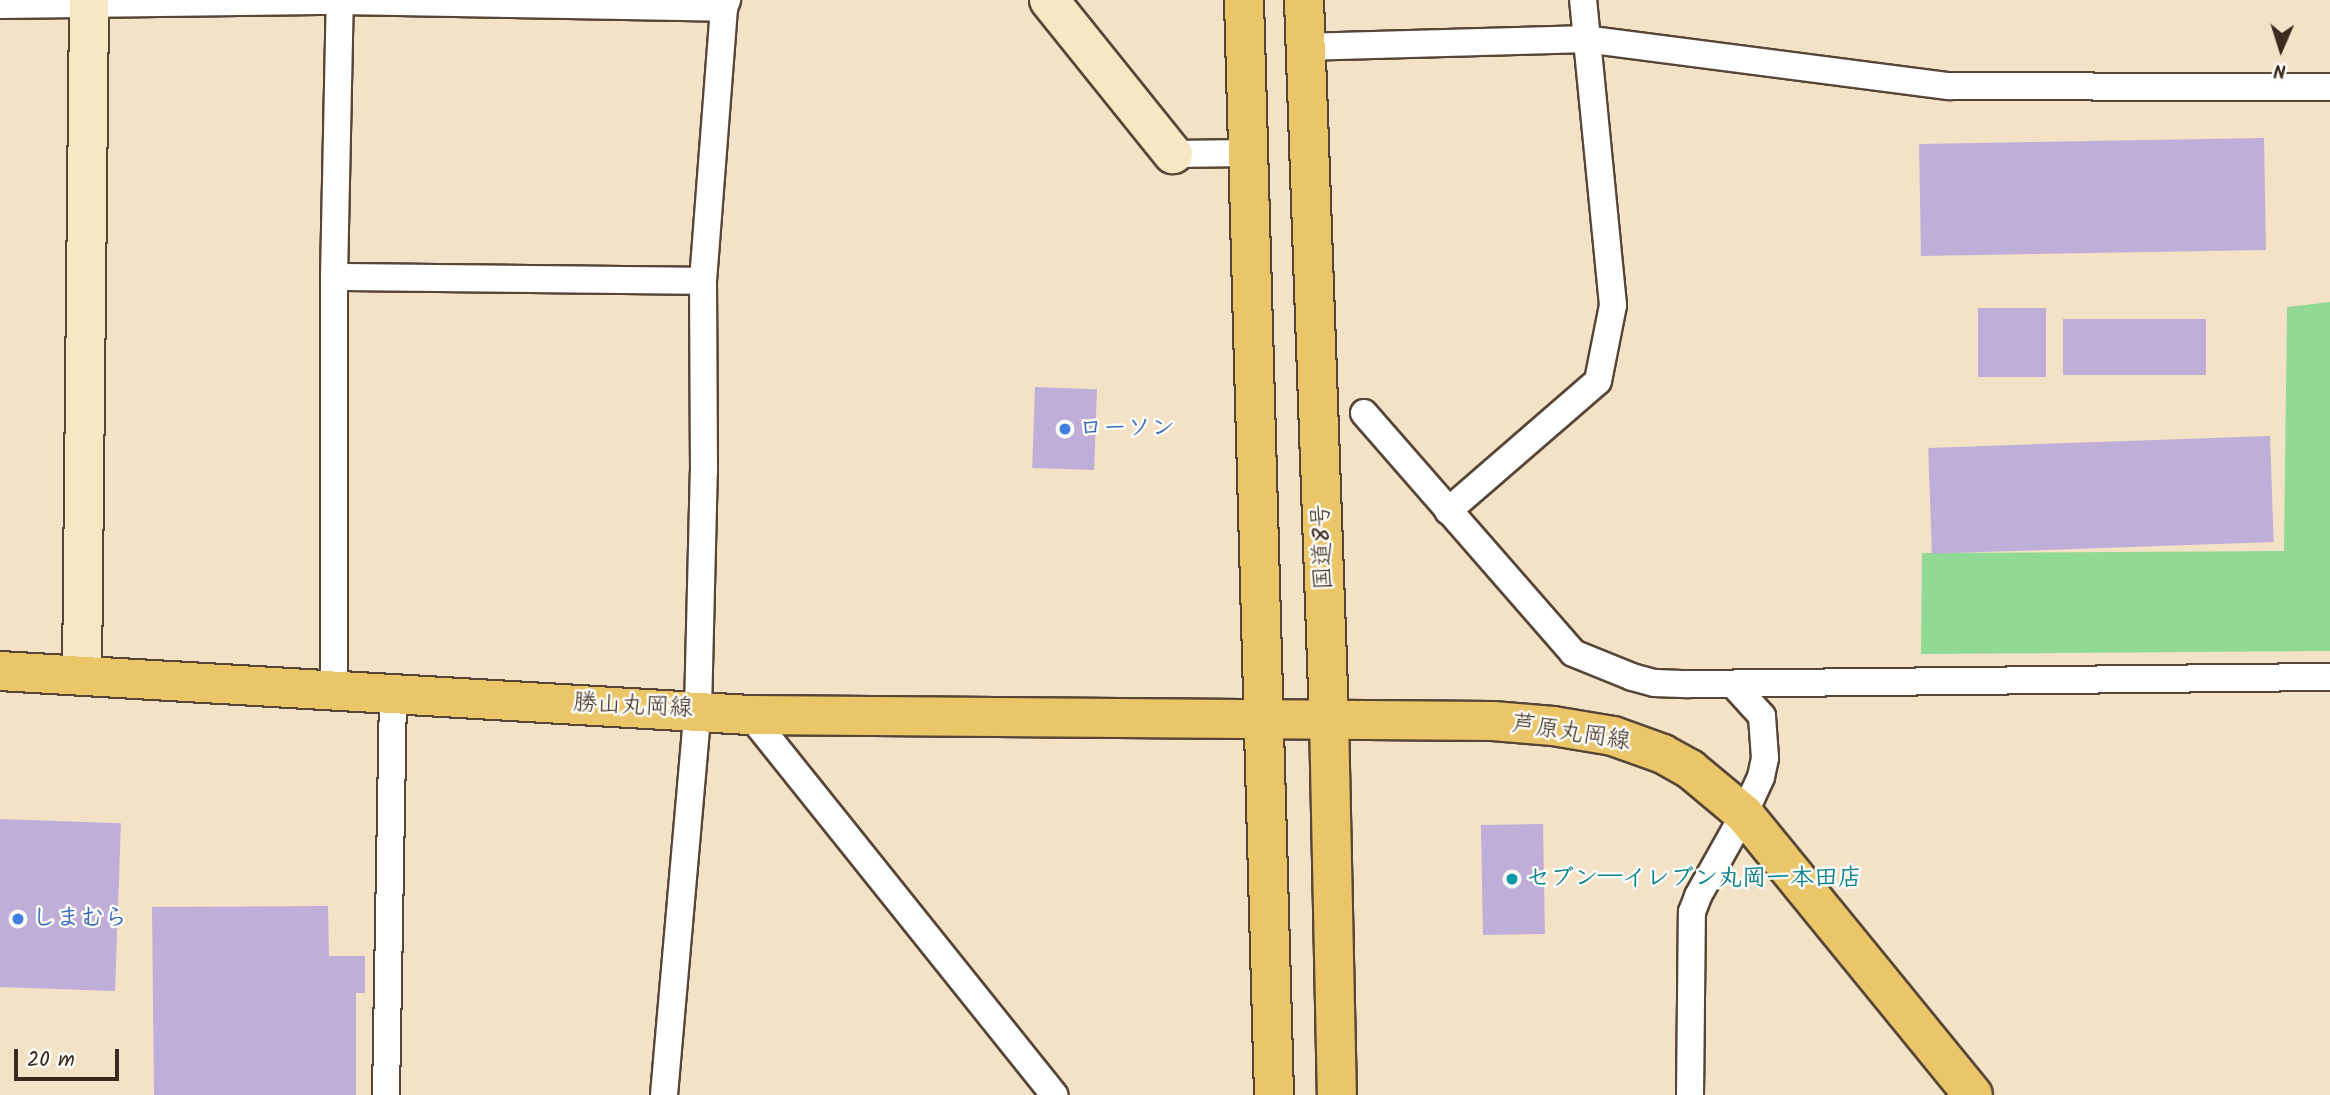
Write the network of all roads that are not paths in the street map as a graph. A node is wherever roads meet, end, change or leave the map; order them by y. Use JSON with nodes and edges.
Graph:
{"nodes":[{"id":1,"x":340,"y":0,"type":"edge"},
{"id":2,"x":1049,"y":0,"type":"edge"},
{"id":3,"x":1244,"y":0,"type":"edge"},
{"id":4,"x":1304,"y":0,"type":"edge"},
{"id":5,"x":1583,"y":0,"type":"edge"},
{"id":6,"x":89,"y":3,"type":"edge"},
{"id":7,"x":725,"y":4,"type":"edge"},
{"id":8,"x":0,"y":5,"type":"edge"},
{"id":9,"x":1585,"y":39,"type":"junction"},
{"id":10,"x":1306,"y":47,"type":"junction"},
{"id":11,"x":2330,"y":87,"type":"edge"},
{"id":12,"x":1173,"y":153,"type":"joint"},
{"id":13,"x":1248,"y":153,"type":"junction"},
{"id":14,"x":334,"y":277,"type":"junction"},
{"id":15,"x":703,"y":281,"type":"junction"},
{"id":16,"x":1364,"y":413,"type":"dead end"},
{"id":17,"x":1448,"y":511,"type":"junction"},
{"id":18,"x":0,"y":671,"type":"edge"},
{"id":19,"x":82,"y":674,"type":"junction"},
{"id":20,"x":2330,"y":677,"type":"edge"},
{"id":21,"x":1733,"y":684,"type":"junction"},
{"id":22,"x":334,"y":689,"type":"junction"},
{"id":23,"x":393,"y":693,"type":"junction"},
{"id":24,"x":698,"y":709,"type":"junction"},
{"id":25,"x":750,"y":715,"type":"junction"},
{"id":26,"x":1266,"y":718,"type":"junction"},
{"id":27,"x":1329,"y":718,"type":"junction"},
{"id":28,"x":1744,"y":814,"type":"junction"},
{"id":29,"x":386,"y":1095,"type":"edge"},
{"id":30,"x":664,"y":1095,"type":"edge"},
{"id":31,"x":1054,"y":1095,"type":"edge"},
{"id":32,"x":1274,"y":1095,"type":"edge"},
{"id":33,"x":1337,"y":1095,"type":"edge"},
{"id":34,"x":1690,"y":1095,"type":"edge"},
{"id":35,"x":1973,"y":1095,"type":"edge"}],
"edges":[{"from":1,"to":6,"type":"street"},
{"from":1,"to":7,"type":"street"},
{"from":1,"to":14,"type":"street"},
{"from":2,"to":12,"type":"street"},
{"from":3,"to":13,"type":"main road"},
{"from":4,"to":10,"type":"main road","name":"国道8号"},
{"from":5,"to":9,"type":"street"},
{"from":6,"to":8,"type":"street"},
{"from":6,"to":19,"type":"street"},
{"from":7,"to":15,"type":"street"},
{"from":9,"to":10,"type":"street"},
{"from":9,"to":11,"type":"street"},
{"from":9,"to":17,"type":"street"},
{"from":10,"to":27,"type":"main road","name":"国道8号"},
{"from":12,"to":13,"type":"street"},
{"from":13,"to":26,"type":"main road"},
{"from":14,"to":15,"type":"street"},
{"from":14,"to":22,"type":"street"},
{"from":15,"to":24,"type":"street"},
{"from":16,"to":17,"type":"street"},
{"from":17,"to":21,"type":"street"},
{"from":18,"to":19,"type":"main road","name":"勝山丸岡線"},
{"from":19,"to":22,"type":"main road","name":"勝山丸岡線"},
{"from":20,"to":21,"type":"street"},
{"from":21,"to":28,"type":"street"},
{"from":22,"to":23,"type":"main road","name":"勝山丸岡線"},
{"from":23,"to":24,"type":"main road","name":"勝山丸岡線"},
{"from":23,"to":29,"type":"street"},
{"from":24,"to":25,"type":"main road","name":"勝山丸岡線"},
{"from":24,"to":30,"type":"street"},
{"from":25,"to":26,"type":"main road","name":"勝山丸岡線"},
{"from":25,"to":31,"type":"street"},
{"from":26,"to":27,"type":"main road","name":"芦原丸岡線"},
{"from":26,"to":32,"type":"main road"},
{"from":27,"to":28,"type":"main road","name":"芦原丸岡線"},
{"from":27,"to":33,"type":"main road","name":"国道8号"},
{"from":28,"to":34,"type":"street"},
{"from":28,"to":35,"type":"main road","name":"芦原丸岡線"}]}
